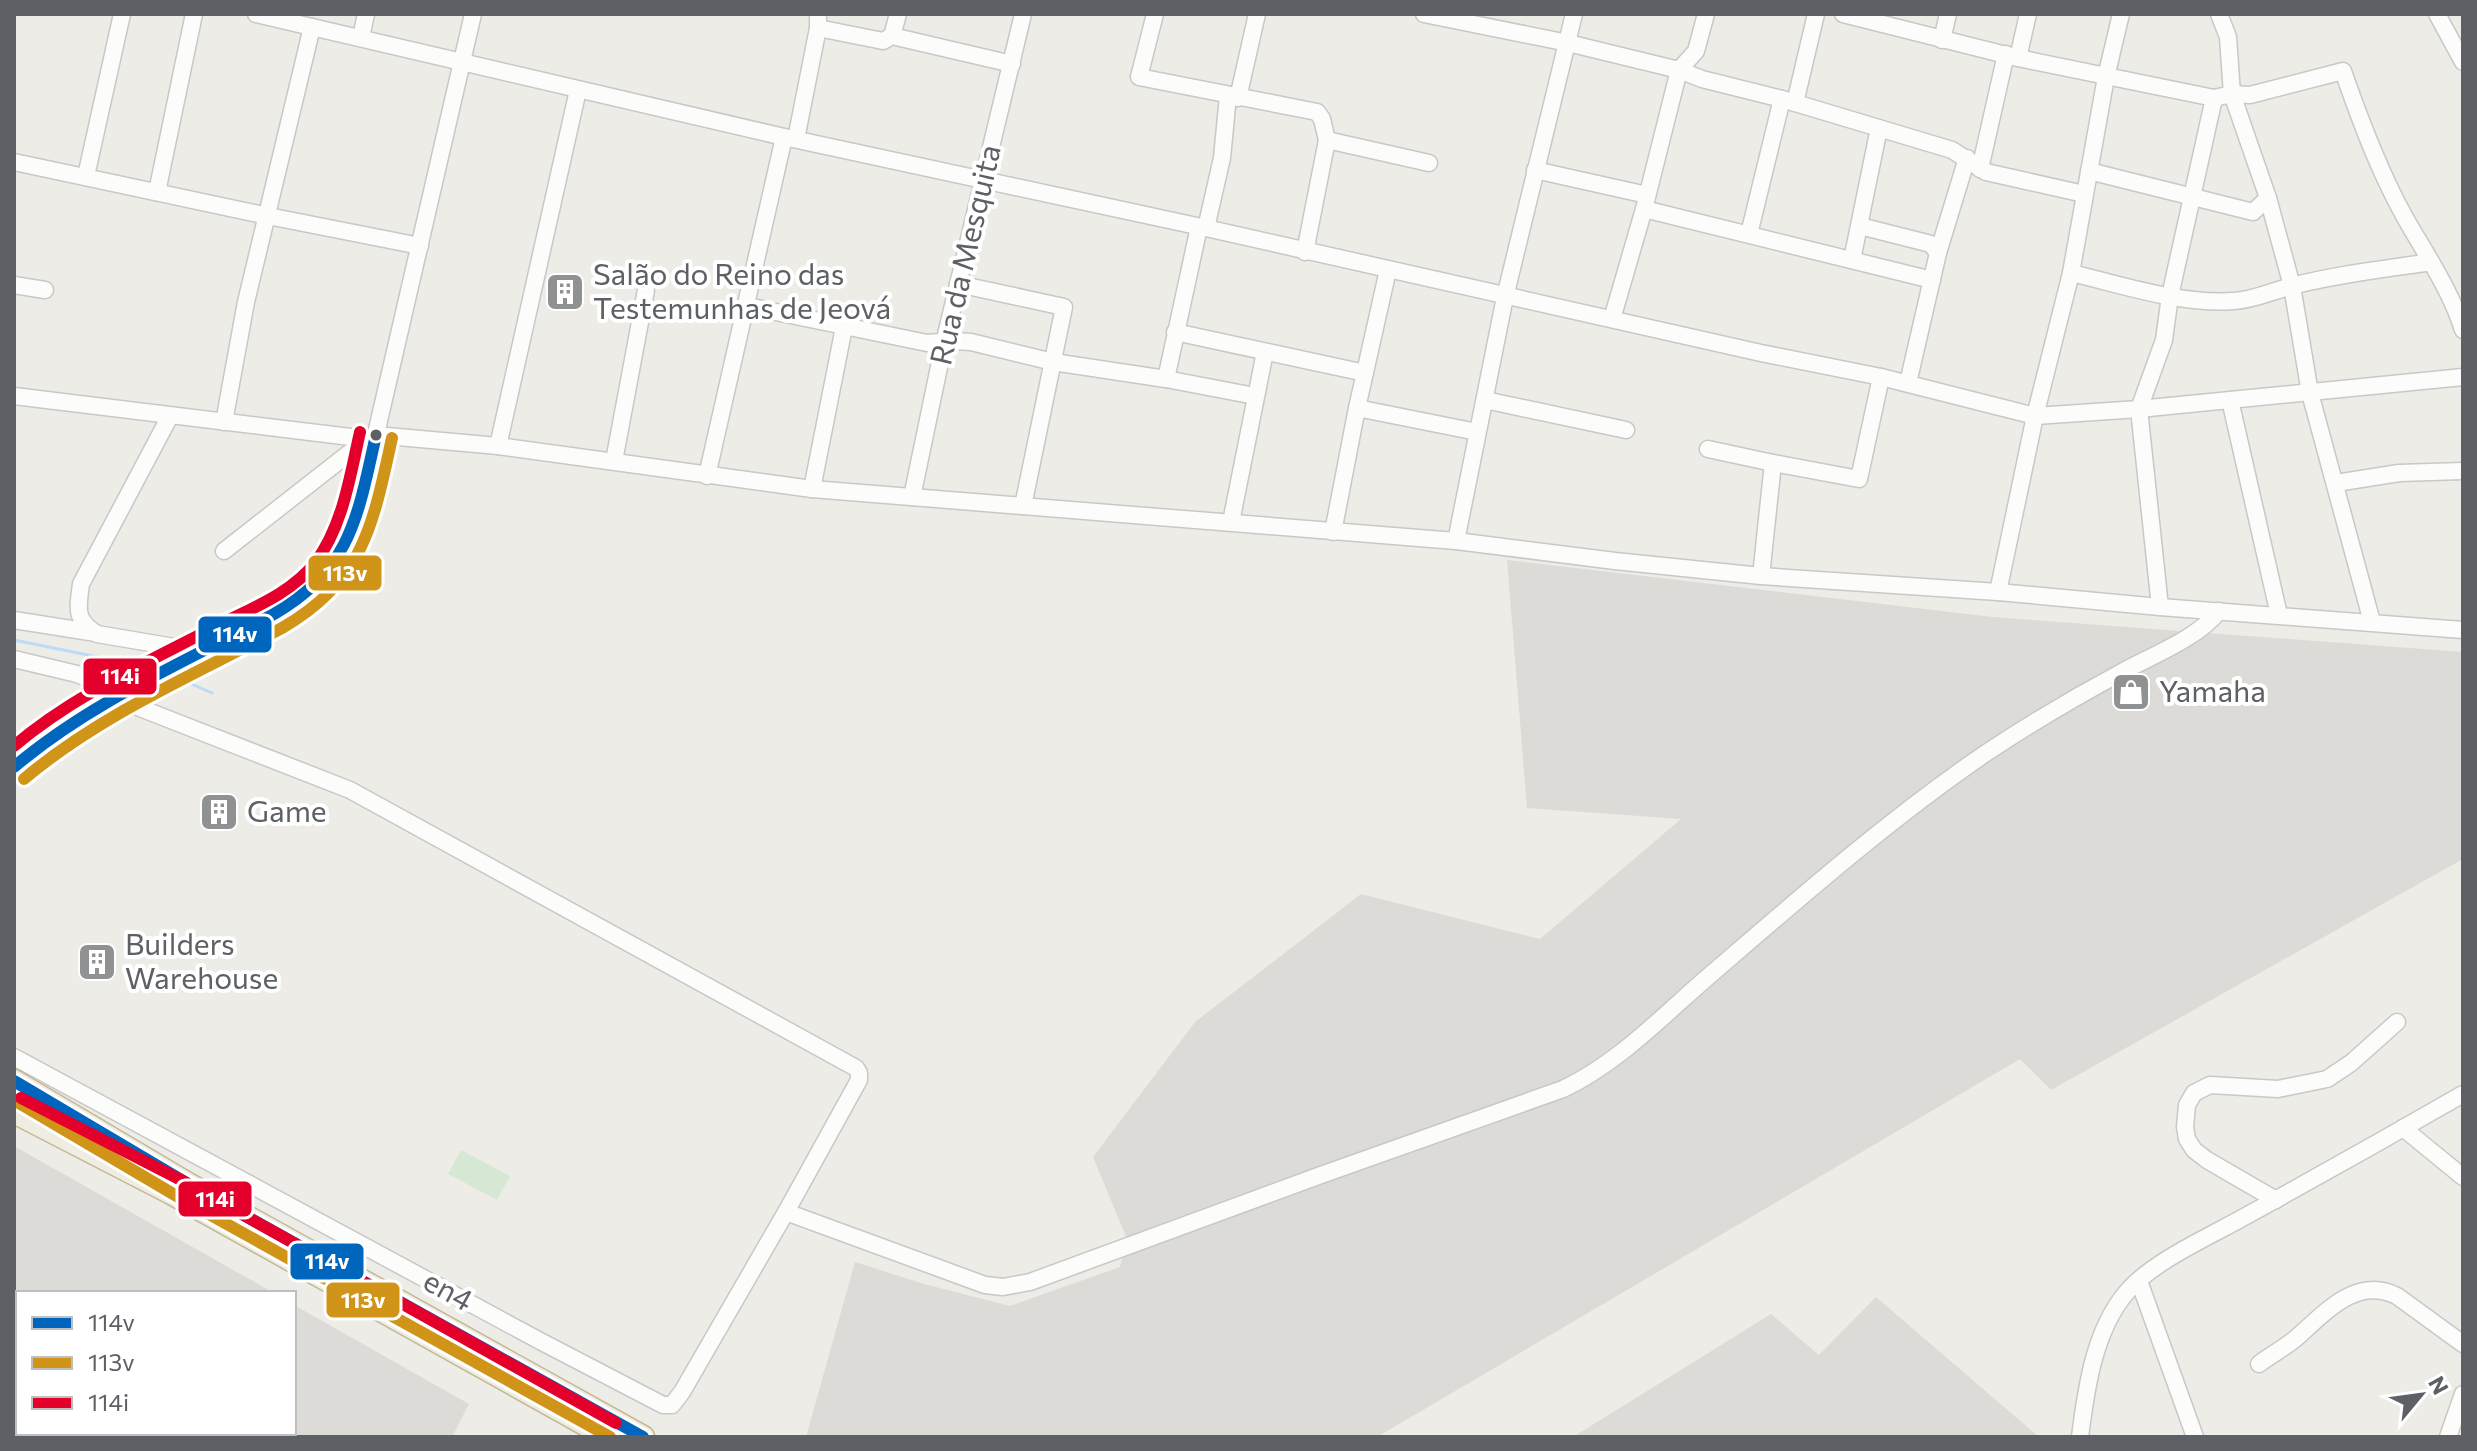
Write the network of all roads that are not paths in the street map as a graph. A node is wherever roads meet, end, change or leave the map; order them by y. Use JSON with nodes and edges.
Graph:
{"nodes":[{"id":1,"x":122,"y":14,"type":"edge"},
{"id":2,"x":194,"y":14,"type":"edge"},
{"id":3,"x":256,"y":14,"type":"edge"},
{"id":4,"x":366,"y":14,"type":"edge"},
{"id":5,"x":473,"y":14,"type":"edge"},
{"id":6,"x":898,"y":14,"type":"edge"},
{"id":7,"x":1023,"y":14,"type":"edge"},
{"id":8,"x":1155,"y":14,"type":"edge"},
{"id":9,"x":1257,"y":14,"type":"edge"},
{"id":10,"x":1424,"y":14,"type":"edge"},
{"id":11,"x":1574,"y":14,"type":"edge"},
{"id":12,"x":1706,"y":14,"type":"edge"},
{"id":13,"x":1816,"y":14,"type":"edge"},
{"id":14,"x":1843,"y":14,"type":"edge"},
{"id":15,"x":1948,"y":14,"type":"edge"},
{"id":16,"x":2028,"y":14,"type":"edge"},
{"id":17,"x":2121,"y":14,"type":"edge"},
{"id":18,"x":2219,"y":14,"type":"edge"},
{"id":19,"x":2437,"y":14,"type":"edge"},
{"id":20,"x":1466,"y":18,"type":"edge"},
{"id":21,"x":818,"y":21,"type":"edge"},
{"id":22,"x":312,"y":27,"type":"junction"},
{"id":23,"x":892,"y":36,"type":"junction"},
{"id":24,"x":361,"y":37,"type":"junction"},
{"id":25,"x":2458,"y":39,"type":"edge"},
{"id":26,"x":1942,"y":40,"type":"junction"},
{"id":27,"x":1568,"y":43,"type":"junction"},
{"id":28,"x":2012,"y":56,"type":"junction"},
{"id":29,"x":2463,"y":62,"type":"edge"},
{"id":30,"x":462,"y":63,"type":"junction"},
{"id":31,"x":1012,"y":64,"type":"junction"},
{"id":32,"x":1679,"y":70,"type":"junction"},
{"id":33,"x":2106,"y":77,"type":"junction"},
{"id":34,"x":578,"y":90,"type":"junction"},
{"id":35,"x":2232,"y":94,"type":"junction"},
{"id":36,"x":1233,"y":97,"type":"junction"},
{"id":37,"x":2214,"y":98,"type":"junction"},
{"id":38,"x":1789,"y":101,"type":"junction"},
{"id":39,"x":1879,"y":128,"type":"junction"},
{"id":40,"x":790,"y":138,"type":"junction"},
{"id":41,"x":1327,"y":140,"type":"junction"},
{"id":42,"x":14,"y":162,"type":"edge"},
{"id":43,"x":1429,"y":163,"type":"dead end"},
{"id":44,"x":1973,"y":164,"type":"junction"},
{"id":45,"x":1535,"y":170,"type":"junction"},
{"id":46,"x":2089,"y":171,"type":"junction"},
{"id":47,"x":86,"y":176,"type":"junction"},
{"id":48,"x":984,"y":179,"type":"junction"},
{"id":49,"x":157,"y":192,"type":"junction"},
{"id":50,"x":2084,"y":194,"type":"junction"},
{"id":51,"x":2193,"y":197,"type":"junction"},
{"id":52,"x":2268,"y":198,"type":"junction"},
{"id":53,"x":1646,"y":202,"type":"junction"},
{"id":54,"x":268,"y":216,"type":"junction"},
{"id":55,"x":1860,"y":226,"type":"junction"},
{"id":56,"x":1203,"y":228,"type":"junction"},
{"id":57,"x":1749,"y":234,"type":"junction"},
{"id":58,"x":420,"y":246,"type":"junction"},
{"id":59,"x":1305,"y":252,"type":"junction"},
{"id":60,"x":1938,"y":253,"type":"junction"},
{"id":61,"x":1852,"y":260,"type":"junction"},
{"id":62,"x":2431,"y":262,"type":"junction"},
{"id":63,"x":1388,"y":270,"type":"junction"},
{"id":64,"x":2071,"y":273,"type":"junction"},
{"id":65,"x":1932,"y":280,"type":"junction"},
{"id":66,"x":958,"y":284,"type":"junction"},
{"id":67,"x":14,"y":285,"type":"edge"},
{"id":68,"x":2292,"y":286,"type":"junction"},
{"id":69,"x":45,"y":290,"type":"dead end"},
{"id":70,"x":646,"y":290,"type":"dead end"},
{"id":71,"x":2170,"y":296,"type":"junction"},
{"id":72,"x":1505,"y":297,"type":"junction"},
{"id":73,"x":747,"y":306,"type":"junction"},
{"id":74,"x":1612,"y":319,"type":"junction"},
{"id":75,"x":844,"y":327,"type":"junction"},
{"id":76,"x":2463,"y":330,"type":"edge"},
{"id":77,"x":1175,"y":332,"type":"junction"},
{"id":78,"x":944,"y":343,"type":"junction"},
{"id":79,"x":1265,"y":352,"type":"junction"},
{"id":80,"x":1053,"y":362,"type":"junction"},
{"id":81,"x":1365,"y":373,"type":"junction"},
{"id":82,"x":1881,"y":377,"type":"junction"},
{"id":83,"x":2463,"y":377,"type":"edge"},
{"id":84,"x":1166,"y":379,"type":"junction"},
{"id":85,"x":1908,"y":383,"type":"junction"},
{"id":86,"x":2310,"y":393,"type":"junction"},
{"id":87,"x":14,"y":396,"type":"edge"},
{"id":88,"x":1255,"y":396,"type":"junction"},
{"id":89,"x":1485,"y":400,"type":"junction"},
{"id":90,"x":2230,"y":400,"type":"junction"},
{"id":91,"x":1357,"y":408,"type":"junction"},
{"id":92,"x":2139,"y":409,"type":"junction"},
{"id":93,"x":170,"y":416,"type":"junction"},
{"id":94,"x":2035,"y":416,"type":"junction"},
{"id":95,"x":224,"y":422,"type":"junction"},
{"id":96,"x":1626,"y":430,"type":"dead end"},
{"id":97,"x":1477,"y":432,"type":"junction"},
{"id":98,"x":372,"y":437,"type":"junction"},
{"id":99,"x":498,"y":446,"type":"junction"},
{"id":100,"x":1708,"y":449,"type":"dead end"},
{"id":101,"x":614,"y":461,"type":"junction"},
{"id":102,"x":1773,"y":463,"type":"junction"},
{"id":103,"x":2463,"y":471,"type":"edge"},
{"id":104,"x":707,"y":476,"type":"junction"},
{"id":105,"x":2336,"y":483,"type":"junction"},
{"id":106,"x":812,"y":489,"type":"junction"},
{"id":107,"x":912,"y":497,"type":"junction"},
{"id":108,"x":1023,"y":506,"type":"junction"},
{"id":109,"x":1231,"y":522,"type":"junction"},
{"id":110,"x":1333,"y":532,"type":"junction"},
{"id":111,"x":1456,"y":541,"type":"junction"},
{"id":112,"x":224,"y":551,"type":"dead end"},
{"id":113,"x":1761,"y":576,"type":"junction"},
{"id":114,"x":1998,"y":592,"type":"junction"},
{"id":115,"x":2160,"y":607,"type":"junction"},
{"id":116,"x":2219,"y":611,"type":"junction"},
{"id":117,"x":2279,"y":615,"type":"junction"},
{"id":118,"x":14,"y":620,"type":"edge"},
{"id":119,"x":2372,"y":622,"type":"junction"},
{"id":120,"x":2463,"y":630,"type":"edge"},
{"id":121,"x":97,"y":634,"type":"junction"},
{"id":122,"x":204,"y":652,"type":"junction"},
{"id":123,"x":14,"y":659,"type":"edge"},
{"id":124,"x":118,"y":697,"type":"junction"},
{"id":125,"x":14,"y":767,"type":"edge"},
{"id":126,"x":2397,"y":1022,"type":"dead end"},
{"id":127,"x":14,"y":1057,"type":"edge"},
{"id":128,"x":14,"y":1081,"type":"edge"},
{"id":129,"x":2463,"y":1094,"type":"edge"},
{"id":130,"x":14,"y":1112,"type":"edge"},
{"id":131,"x":2403,"y":1128,"type":"junction"},
{"id":132,"x":2463,"y":1177,"type":"edge"},
{"id":133,"x":2276,"y":1200,"type":"junction"},
{"id":134,"x":786,"y":1212,"type":"junction"},
{"id":135,"x":2139,"y":1281,"type":"junction"},
{"id":136,"x":2463,"y":1344,"type":"edge"},
{"id":137,"x":2259,"y":1364,"type":"dead end"},
{"id":138,"x":2463,"y":1394,"type":"edge"},
{"id":139,"x":608,"y":1437,"type":"edge"},
{"id":140,"x":643,"y":1437,"type":"edge"},
{"id":141,"x":2080,"y":1437,"type":"edge"},
{"id":142,"x":2195,"y":1437,"type":"edge"},
{"id":143,"x":2448,"y":1437,"type":"edge"}],
"edges":[{"from":1,"to":47,"type":"street"},
{"from":2,"to":49,"type":"street"},
{"from":3,"to":22,"type":"street"},
{"from":4,"to":24,"type":"street"},
{"from":5,"to":30,"type":"street"},
{"from":6,"to":23,"type":"street"},
{"from":7,"to":31,"type":"street","name":"Rua da Mesquita"},
{"from":8,"to":36,"type":"street"},
{"from":9,"to":36,"type":"street"},
{"from":10,"to":20,"type":"street"},
{"from":11,"to":27,"type":"street"},
{"from":12,"to":32,"type":"street"},
{"from":13,"to":38,"type":"street"},
{"from":14,"to":26,"type":"street"},
{"from":15,"to":26,"type":"street"},
{"from":16,"to":28,"type":"street"},
{"from":17,"to":33,"type":"street"},
{"from":18,"to":35,"type":"street"},
{"from":19,"to":25,"type":"street"},
{"from":20,"to":27,"type":"street"},
{"from":21,"to":23,"type":"street"},
{"from":21,"to":40,"type":"street"},
{"from":22,"to":24,"type":"street"},
{"from":22,"to":54,"type":"street"},
{"from":23,"to":31,"type":"street"},
{"from":24,"to":30,"type":"street"},
{"from":25,"to":29,"type":"street"},
{"from":26,"to":28,"type":"street"},
{"from":27,"to":32,"type":"street"},
{"from":27,"to":45,"type":"street"},
{"from":28,"to":33,"type":"street"},
{"from":28,"to":44,"type":"street"},
{"from":30,"to":34,"type":"street"},
{"from":30,"to":58,"type":"street"},
{"from":31,"to":48,"type":"street","name":"Rua da Mesquita"},
{"from":32,"to":38,"type":"street"},
{"from":32,"to":53,"type":"street"},
{"from":33,"to":37,"type":"street"},
{"from":33,"to":46,"type":"street"},
{"from":34,"to":40,"type":"street"},
{"from":34,"to":99,"type":"street"},
{"from":35,"to":37,"type":"street"},
{"from":35,"to":52,"type":"street"},
{"from":35,"to":62,"type":"street"},
{"from":36,"to":41,"type":"street"},
{"from":36,"to":56,"type":"street"},
{"from":37,"to":51,"type":"street"},
{"from":38,"to":39,"type":"street"},
{"from":38,"to":57,"type":"street"},
{"from":39,"to":44,"type":"street"},
{"from":39,"to":55,"type":"street"},
{"from":40,"to":48,"type":"street"},
{"from":40,"to":73,"type":"street"},
{"from":41,"to":43,"type":"street"},
{"from":41,"to":59,"type":"street"},
{"from":42,"to":47,"type":"street"},
{"from":44,"to":50,"type":"street"},
{"from":44,"to":60,"type":"street"},
{"from":45,"to":53,"type":"street"},
{"from":45,"to":72,"type":"street"},
{"from":46,"to":50,"type":"street"},
{"from":46,"to":51,"type":"street"},
{"from":47,"to":49,"type":"street"},
{"from":48,"to":56,"type":"street"},
{"from":48,"to":66,"type":"street","name":"Rua da Mesquita"},
{"from":49,"to":54,"type":"street"},
{"from":50,"to":64,"type":"street"},
{"from":51,"to":52,"type":"street"},
{"from":51,"to":71,"type":"street"},
{"from":52,"to":68,"type":"street"},
{"from":53,"to":57,"type":"street"},
{"from":53,"to":74,"type":"street"},
{"from":54,"to":58,"type":"street"},
{"from":54,"to":95,"type":"street"},
{"from":55,"to":60,"type":"street"},
{"from":55,"to":61,"type":"street"},
{"from":56,"to":59,"type":"street"},
{"from":56,"to":77,"type":"street"},
{"from":57,"to":61,"type":"street"},
{"from":58,"to":98,"type":"street"},
{"from":59,"to":63,"type":"street"},
{"from":60,"to":65,"type":"street"},
{"from":61,"to":65,"type":"street"},
{"from":62,"to":68,"type":"street"},
{"from":62,"to":76,"type":"street"},
{"from":63,"to":72,"type":"street"},
{"from":63,"to":81,"type":"street"},
{"from":64,"to":71,"type":"street"},
{"from":64,"to":94,"type":"street"},
{"from":65,"to":85,"type":"street"},
{"from":66,"to":78,"type":"street","name":"Rua da Mesquita"},
{"from":66,"to":80,"type":"street"},
{"from":67,"to":69,"type":"street"},
{"from":68,"to":71,"type":"street"},
{"from":68,"to":86,"type":"street"},
{"from":70,"to":101,"type":"street"},
{"from":71,"to":92,"type":"street"},
{"from":72,"to":74,"type":"street"},
{"from":72,"to":89,"type":"street"},
{"from":73,"to":75,"type":"street"},
{"from":73,"to":104,"type":"street"},
{"from":74,"to":82,"type":"street"},
{"from":75,"to":78,"type":"street"},
{"from":75,"to":106,"type":"street"},
{"from":77,"to":79,"type":"street"},
{"from":77,"to":84,"type":"street"},
{"from":78,"to":80,"type":"street"},
{"from":78,"to":107,"type":"street","name":"Rua da Mesquita"},
{"from":79,"to":81,"type":"street"},
{"from":79,"to":88,"type":"street"},
{"from":80,"to":84,"type":"street"},
{"from":80,"to":108,"type":"street"},
{"from":81,"to":91,"type":"street"},
{"from":82,"to":85,"type":"street"},
{"from":82,"to":102,"type":"street"},
{"from":83,"to":86,"type":"street"},
{"from":84,"to":88,"type":"street"},
{"from":85,"to":94,"type":"street"},
{"from":86,"to":90,"type":"street"},
{"from":86,"to":105,"type":"street"},
{"from":87,"to":93,"type":"street"},
{"from":88,"to":109,"type":"street"},
{"from":89,"to":96,"type":"street"},
{"from":89,"to":97,"type":"street"},
{"from":90,"to":92,"type":"street"},
{"from":90,"to":117,"type":"street"},
{"from":91,"to":97,"type":"street"},
{"from":91,"to":110,"type":"street"},
{"from":92,"to":94,"type":"street"},
{"from":92,"to":115,"type":"street"},
{"from":93,"to":95,"type":"street"},
{"from":93,"to":121,"type":"street"},
{"from":94,"to":114,"type":"street"},
{"from":95,"to":98,"type":"street"},
{"from":97,"to":111,"type":"street"},
{"from":98,"to":99,"type":"street"},
{"from":98,"to":112,"type":"street"},
{"from":98,"to":122,"type":"street"},
{"from":99,"to":101,"type":"street"},
{"from":100,"to":102,"type":"street"},
{"from":101,"to":104,"type":"street"},
{"from":102,"to":113,"type":"street"},
{"from":103,"to":105,"type":"street"},
{"from":104,"to":106,"type":"street"},
{"from":105,"to":119,"type":"street"},
{"from":106,"to":107,"type":"street"},
{"from":107,"to":108,"type":"street"},
{"from":108,"to":109,"type":"street"},
{"from":109,"to":110,"type":"street"},
{"from":110,"to":111,"type":"street"},
{"from":111,"to":113,"type":"street"},
{"from":113,"to":114,"type":"street"},
{"from":114,"to":115,"type":"street"},
{"from":115,"to":116,"type":"street"},
{"from":116,"to":117,"type":"street"},
{"from":116,"to":134,"type":"street"},
{"from":117,"to":119,"type":"street"},
{"from":118,"to":121,"type":"street"},
{"from":119,"to":120,"type":"street"},
{"from":121,"to":122,"type":"street"},
{"from":122,"to":124,"type":"street"},
{"from":123,"to":124,"type":"street"},
{"from":124,"to":125,"type":"street"},
{"from":124,"to":134,"type":"street"},
{"from":126,"to":133,"type":"street"},
{"from":127,"to":134,"type":"street","name":"en4"},
{"from":128,"to":140,"type":"highway"},
{"from":129,"to":131,"type":"street"},
{"from":130,"to":139,"type":"highway"},
{"from":131,"to":132,"type":"street"},
{"from":131,"to":133,"type":"street"},
{"from":133,"to":135,"type":"street"},
{"from":135,"to":141,"type":"street"},
{"from":135,"to":142,"type":"street"},
{"from":136,"to":137,"type":"street"},
{"from":138,"to":143,"type":"street"}]}
